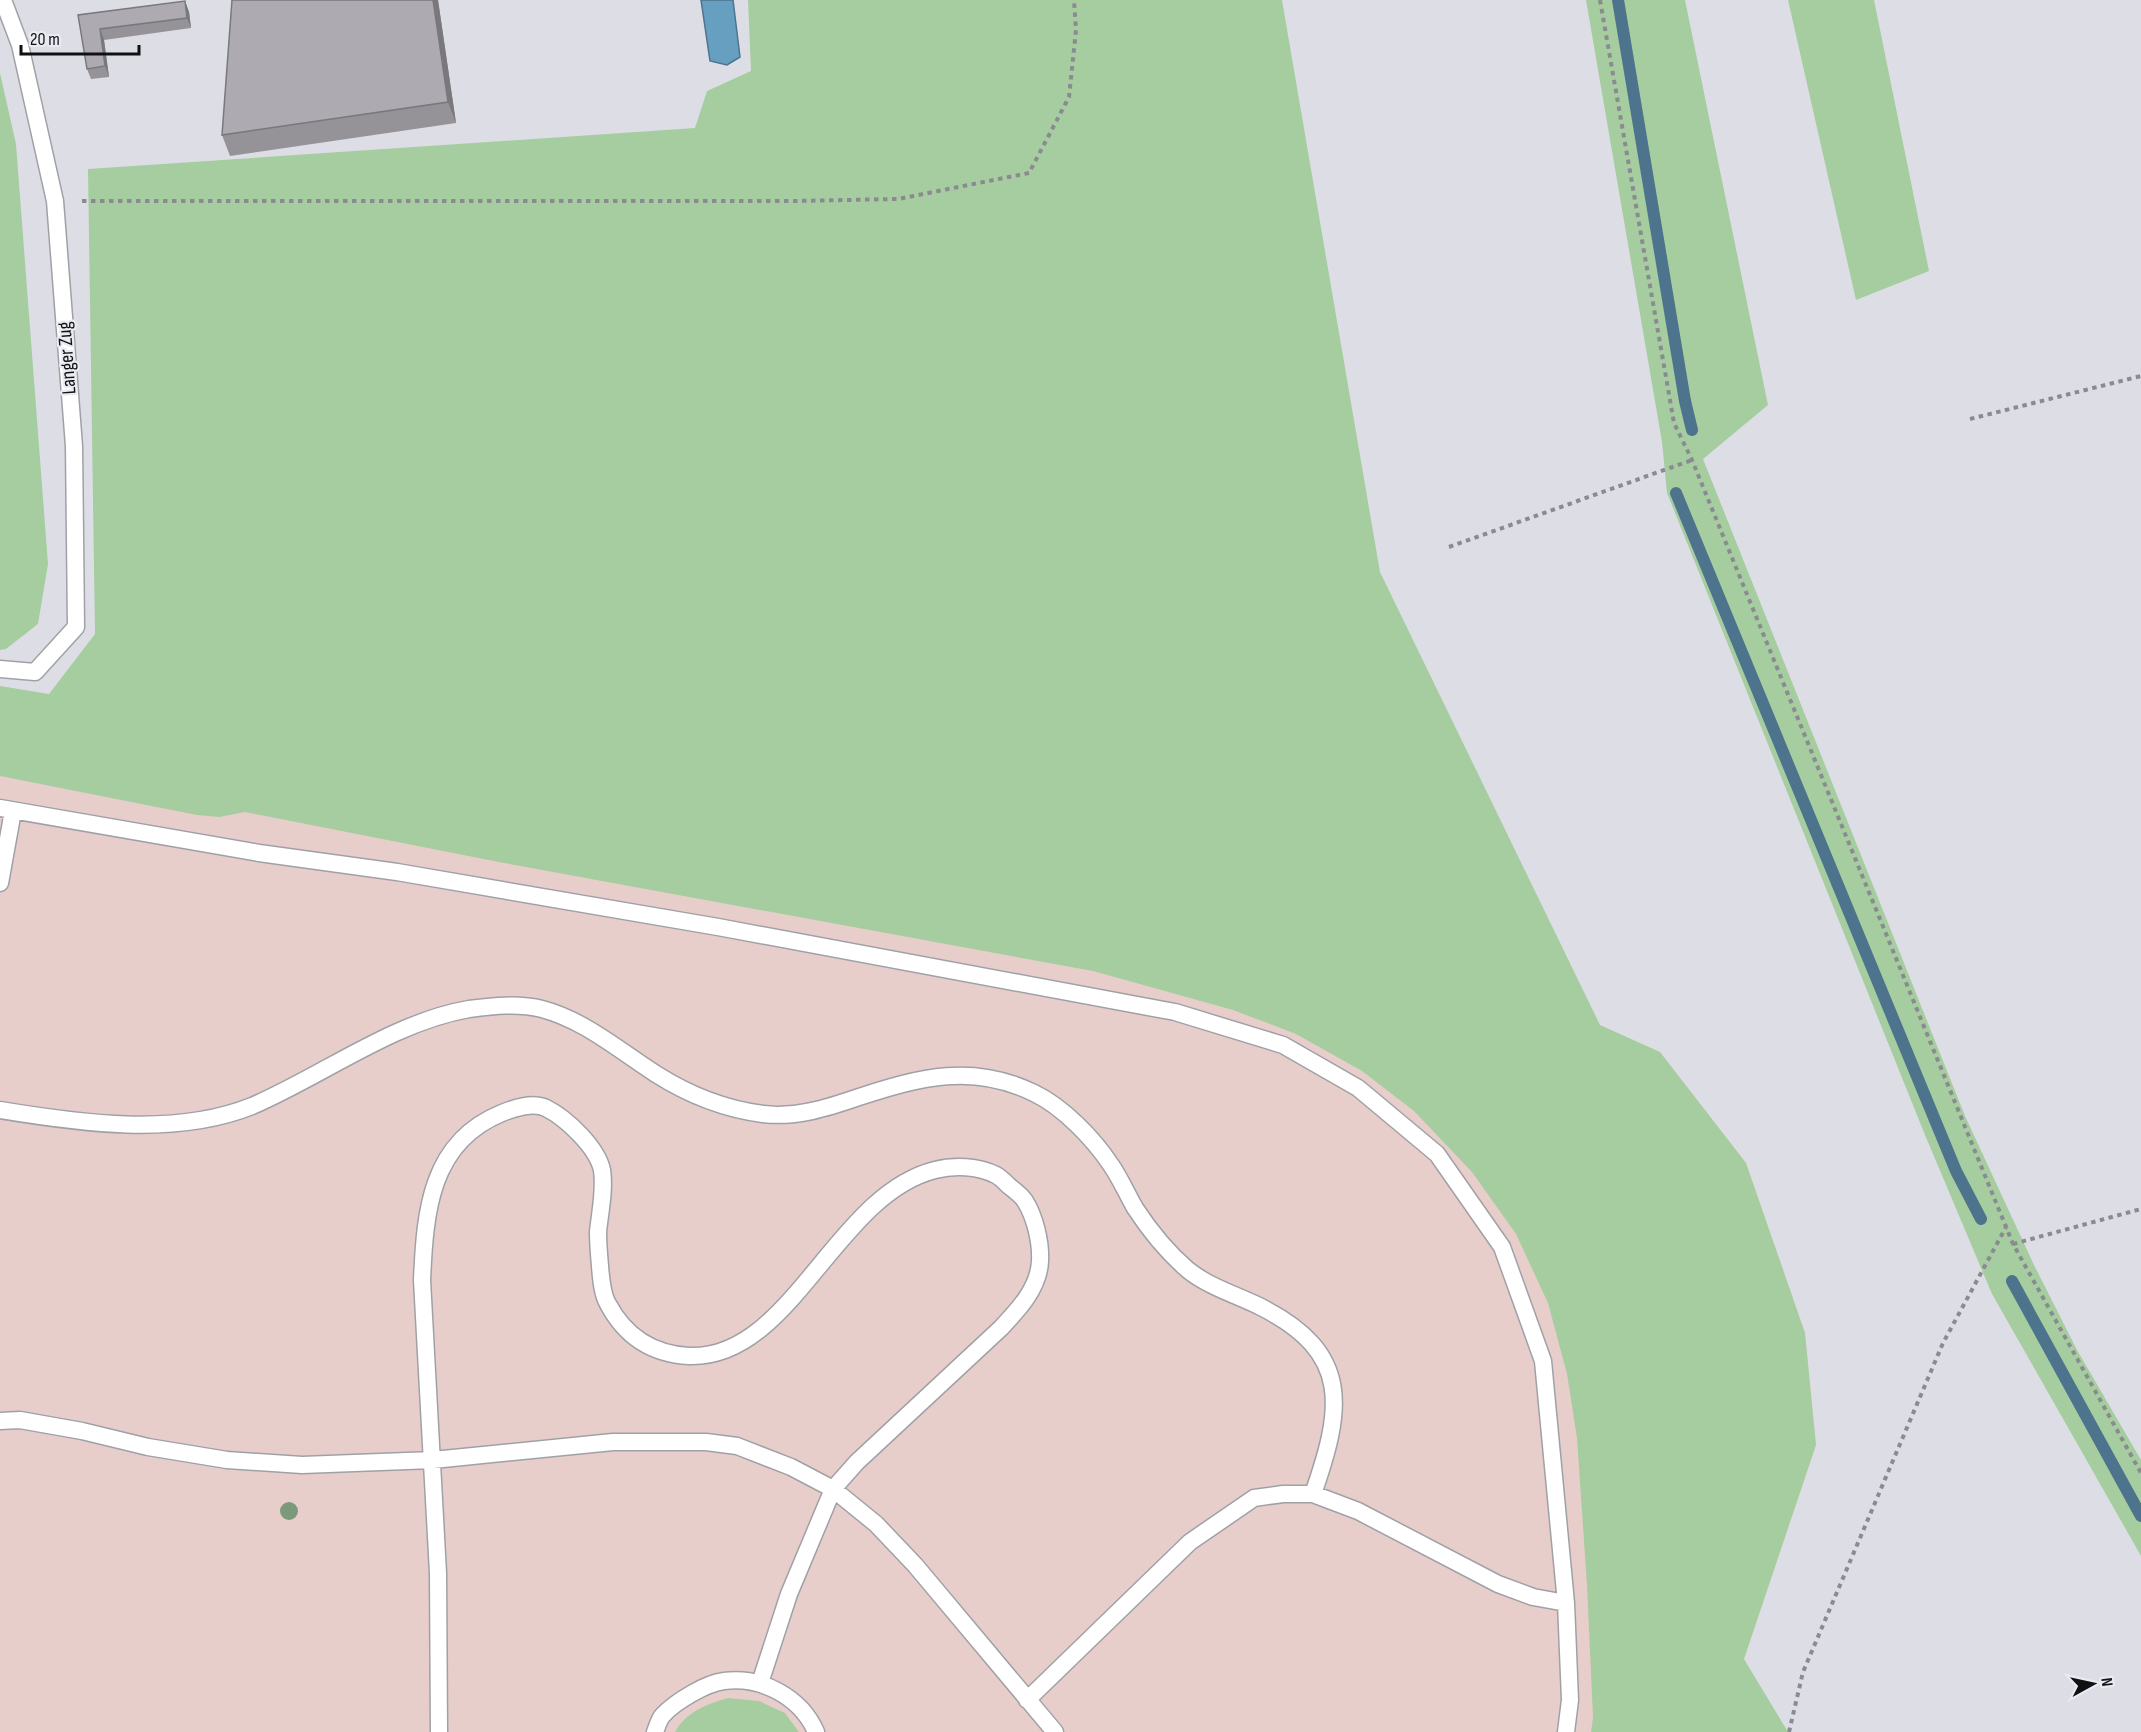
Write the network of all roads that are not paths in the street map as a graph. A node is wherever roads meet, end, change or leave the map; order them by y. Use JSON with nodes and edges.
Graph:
{"nodes":[{"id":1,"x":3,"y":0,"type":"edge"},
{"id":2,"x":0,"y":669,"type":"edge"},
{"id":3,"x":7,"y":810,"type":"edge"},
{"id":4,"x":0,"y":883,"type":"edge"},
{"id":5,"x":0,"y":1110,"type":"edge"},
{"id":6,"x":0,"y":1421,"type":"edge"},
{"id":7,"x":433,"y":1460,"type":"junction"},
{"id":8,"x":833,"y":1489,"type":"junction"},
{"id":9,"x":1313,"y":1494,"type":"junction"},
{"id":10,"x":1566,"y":1603,"type":"junction"},
{"id":11,"x":760,"y":1683,"type":"junction"},
{"id":12,"x":1027,"y":1700,"type":"junction"},
{"id":13,"x":439,"y":1732,"type":"edge"},
{"id":14,"x":655,"y":1732,"type":"edge"},
{"id":15,"x":816,"y":1732,"type":"edge"},
{"id":16,"x":1055,"y":1732,"type":"edge"},
{"id":17,"x":1566,"y":1732,"type":"edge"}],
"edges":[{"from":1,"to":2,"type":"lane","name":"Langer Zug"},
{"from":3,"to":4,"type":"lane"},
{"from":3,"to":10,"type":"lane"},
{"from":5,"to":9,"type":"lane"},
{"from":6,"to":7,"type":"lane"},
{"from":7,"to":8,"type":"lane"},
{"from":7,"to":8,"type":"lane"},
{"from":7,"to":13,"type":"lane"},
{"from":8,"to":11,"type":"lane"},
{"from":8,"to":12,"type":"lane"},
{"from":9,"to":10,"type":"lane"},
{"from":9,"to":12,"type":"lane"},
{"from":10,"to":17,"type":"lane"},
{"from":11,"to":14,"type":"lane"},
{"from":11,"to":15,"type":"lane"},
{"from":12,"to":16,"type":"lane"}]}
